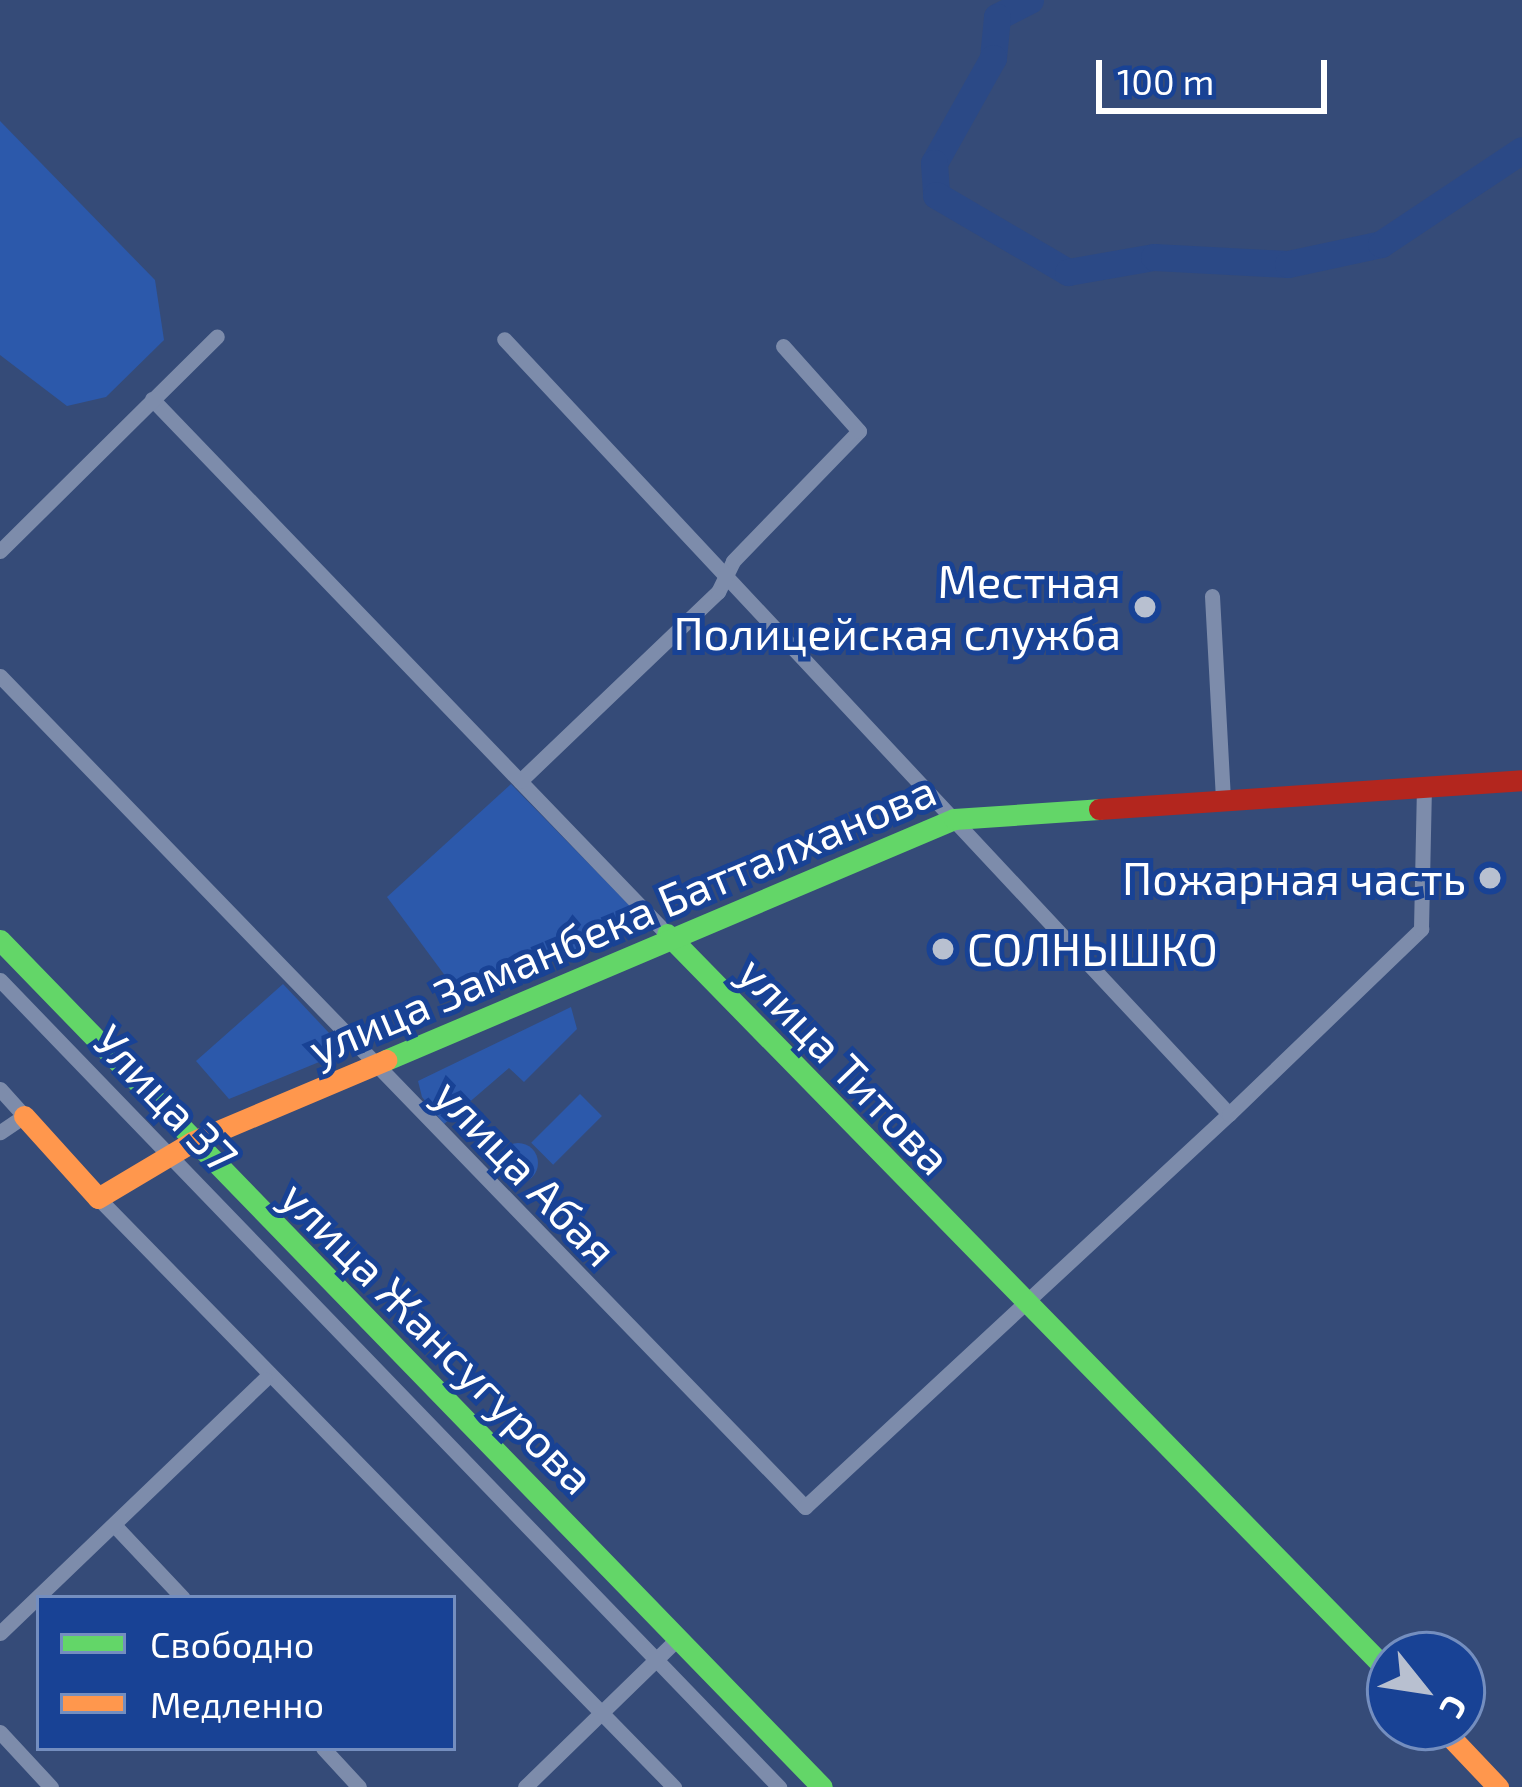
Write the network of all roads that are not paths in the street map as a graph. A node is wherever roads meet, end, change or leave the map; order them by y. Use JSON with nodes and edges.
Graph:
{"nodes":[{"id":1,"x":217,"y":336,"type":"dead end"},
{"id":2,"x":504,"y":339,"type":"dead end"},
{"id":3,"x":783,"y":346,"type":"dead end"},
{"id":4,"x":152,"y":399,"type":"junction"},
{"id":5,"x":0,"y":551,"type":"edge"},
{"id":6,"x":726,"y":576,"type":"junction"},
{"id":7,"x":1212,"y":596,"type":"dead end"},
{"id":8,"x":0,"y":676,"type":"edge"},
{"id":9,"x":1522,"y":780,"type":"edge"},
{"id":10,"x":520,"y":781,"type":"junction"},
{"id":11,"x":1424,"y":787,"type":"junction"},
{"id":12,"x":1223,"y":797,"type":"junction"},
{"id":13,"x":954,"y":819,"type":"junction"},
{"id":14,"x":667,"y":934,"type":"junction"},
{"id":15,"x":0,"y":940,"type":"edge"},
{"id":16,"x":0,"y":980,"type":"edge"},
{"id":17,"x":371,"y":1064,"type":"junction"},
{"id":18,"x":0,"y":1089,"type":"edge"},
{"id":19,"x":1229,"y":1114,"type":"junction"},
{"id":20,"x":24,"y":1116,"type":"junction"},
{"id":21,"x":0,"y":1132,"type":"edge"},
{"id":22,"x":192,"y":1142,"type":"junction"},
{"id":23,"x":98,"y":1198,"type":"junction"},
{"id":24,"x":1025,"y":1310,"type":"junction"},
{"id":25,"x":265,"y":1379,"type":"junction"},
{"id":26,"x":117,"y":1528,"type":"junction"},
{"id":27,"x":42,"y":1595,"type":"edge"},
{"id":28,"x":180,"y":1595,"type":"edge"},
{"id":29,"x":36,"y":1601,"type":"edge"},
{"id":30,"x":0,"y":1633,"type":"edge"},
{"id":31,"x":680,"y":1637,"type":"junction"},
{"id":32,"x":1366,"y":1649,"type":"edge"},
{"id":33,"x":602,"y":1712,"type":"junction"},
{"id":34,"x":0,"y":1732,"type":"edge"},
{"id":35,"x":325,"y":1751,"type":"edge"},
{"id":36,"x":1464,"y":1751,"type":"edge"},
{"id":37,"x":51,"y":1787,"type":"edge"},
{"id":38,"x":359,"y":1787,"type":"edge"},
{"id":39,"x":525,"y":1787,"type":"edge"},
{"id":40,"x":674,"y":1787,"type":"edge"},
{"id":41,"x":779,"y":1787,"type":"edge"},
{"id":42,"x":822,"y":1787,"type":"edge"},
{"id":43,"x":1498,"y":1787,"type":"edge"}],
"edges":[{"from":1,"to":4,"type":"street"},
{"from":2,"to":6,"type":"street"},
{"from":3,"to":6,"type":"street"},
{"from":4,"to":5,"type":"street"},
{"from":4,"to":10,"type":"street","name":"улица Титова"},
{"from":6,"to":10,"type":"street"},
{"from":6,"to":13,"type":"street"},
{"from":7,"to":12,"type":"street"},
{"from":8,"to":17,"type":"street","name":"улица Абая"},
{"from":9,"to":11,"type":"main road","name":"улица Заманбека Батталханова"},
{"from":10,"to":14,"type":"street","name":"улица Титова"},
{"from":11,"to":12,"type":"main road","name":"улица Заманбека Батталханова"},
{"from":11,"to":19,"type":"street"},
{"from":12,"to":13,"type":"main road","name":"улица Заманбека Батталханова"},
{"from":13,"to":14,"type":"main road","name":"улица Заманбека Батталханова"},
{"from":13,"to":19,"type":"street"},
{"from":14,"to":17,"type":"main road","name":"улица Заманбека Батталханова"},
{"from":14,"to":24,"type":"main road","name":"улица Титова"},
{"from":15,"to":22,"type":"main road","name":"улица Жансугурова"},
{"from":16,"to":41,"type":"street","name":"Улица 37"},
{"from":17,"to":22,"type":"main road","name":"улица Заманбека Батталханова"},
{"from":17,"to":24,"type":"street","name":"улица Абая"},
{"from":18,"to":20,"type":"street"},
{"from":19,"to":24,"type":"street"},
{"from":20,"to":21,"type":"street"},
{"from":20,"to":23,"type":"main road"},
{"from":22,"to":23,"type":"main road","name":"улица Заманбека Батталханова"},
{"from":22,"to":31,"type":"main road","name":"улица Жансугурова"},
{"from":23,"to":25,"type":"street"},
{"from":24,"to":32,"type":"main road","name":"улица Титова"},
{"from":25,"to":26,"type":"street"},
{"from":25,"to":33,"type":"street"},
{"from":26,"to":27,"type":"street"},
{"from":26,"to":28,"type":"street"},
{"from":29,"to":30,"type":"street"},
{"from":31,"to":33,"type":"street"},
{"from":31,"to":42,"type":"main road","name":"улица Жансугурова"},
{"from":33,"to":39,"type":"street"},
{"from":33,"to":40,"type":"street"},
{"from":34,"to":37,"type":"street"},
{"from":35,"to":38,"type":"street"},
{"from":36,"to":43,"type":"main road"}]}
